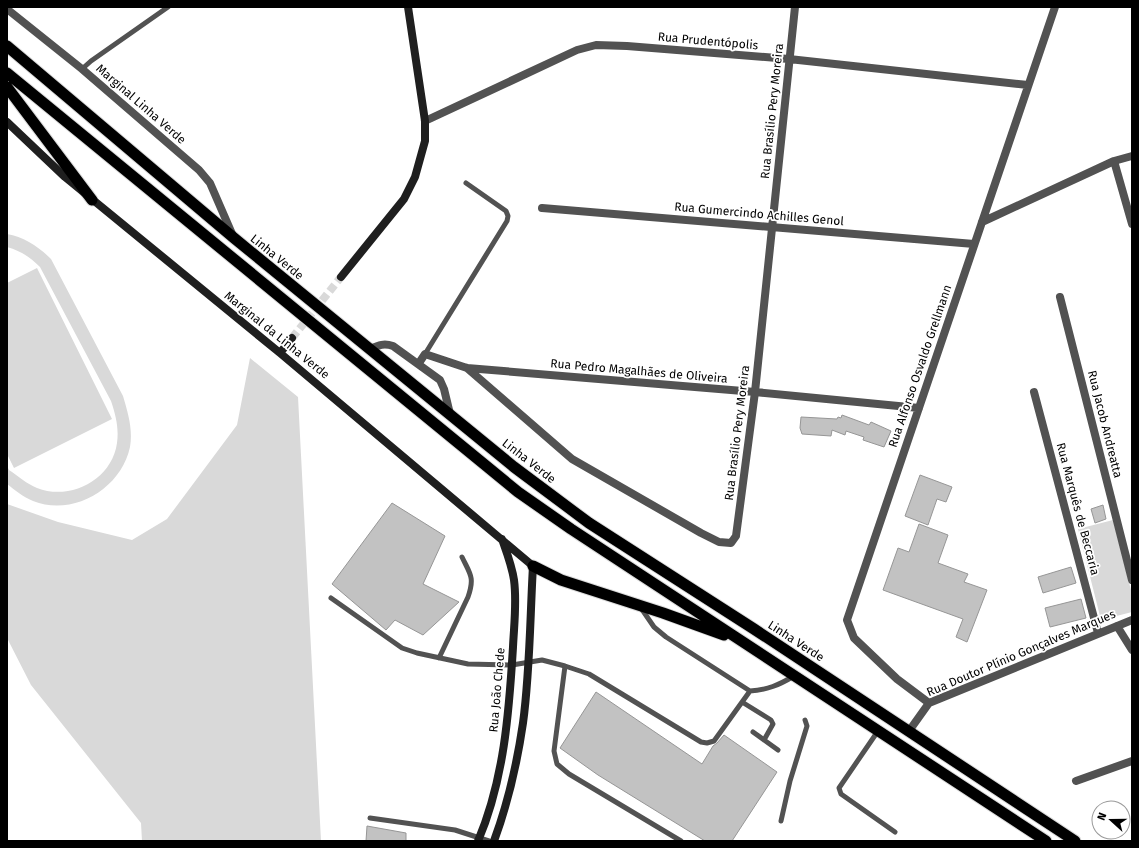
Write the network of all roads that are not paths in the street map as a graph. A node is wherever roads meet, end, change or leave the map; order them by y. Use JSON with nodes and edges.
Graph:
{"nodes":[{"id":1,"x":168,"y":7,"type":"edge"},
{"id":2,"x":408,"y":7,"type":"edge"},
{"id":3,"x":795,"y":7,"type":"edge"},
{"id":4,"x":1055,"y":7,"type":"edge"},
{"id":5,"x":10,"y":9,"type":"edge"},
{"id":6,"x":7,"y":46,"type":"edge"},
{"id":7,"x":789,"y":60,"type":"junction"},
{"id":8,"x":82,"y":69,"type":"junction"},
{"id":9,"x":7,"y":73,"type":"edge"},
{"id":10,"x":1028,"y":85,"type":"junction"},
{"id":11,"x":7,"y":87,"type":"edge"},
{"id":12,"x":425,"y":121,"type":"junction"},
{"id":13,"x":7,"y":122,"type":"edge"},
{"id":14,"x":1132,"y":156,"type":"edge"},
{"id":15,"x":1114,"y":161,"type":"junction"},
{"id":16,"x":466,"y":183,"type":"dead end"},
{"id":17,"x":92,"y":200,"type":"junction"},
{"id":18,"x":542,"y":208,"type":"dead end"},
{"id":19,"x":982,"y":222,"type":"junction"},
{"id":20,"x":1132,"y":224,"type":"edge"},
{"id":21,"x":772,"y":227,"type":"junction"},
{"id":22,"x":234,"y":238,"type":"junction"},
{"id":23,"x":974,"y":244,"type":"junction"},
{"id":24,"x":341,"y":277,"type":"tunnel mouth"},
{"id":25,"x":1060,"y":297,"type":"dead end"},
{"id":26,"x":292,"y":338,"type":"tunnel mouth"},
{"id":27,"x":370,"y":349,"type":"junction"},
{"id":28,"x":280,"y":353,"type":"junction"},
{"id":29,"x":425,"y":354,"type":"junction"},
{"id":30,"x":419,"y":363,"type":"junction"},
{"id":31,"x":467,"y":368,"type":"junction"},
{"id":32,"x":755,"y":392,"type":"junction"},
{"id":33,"x":1034,"y":392,"type":"dead end"},
{"id":34,"x":919,"y":408,"type":"junction"},
{"id":35,"x":450,"y":414,"type":"junction"},
{"id":36,"x":502,"y":539,"type":"junction"},
{"id":37,"x":462,"y":557,"type":"dead end"},
{"id":38,"x":533,"y":566,"type":"junction"},
{"id":39,"x":1132,"y":580,"type":"edge"},
{"id":40,"x":331,"y":598,"type":"dead end"},
{"id":41,"x":638,"y":604,"type":"junction"},
{"id":42,"x":1132,"y":620,"type":"edge"},
{"id":43,"x":1117,"y":626,"type":"junction"},
{"id":44,"x":1098,"y":633,"type":"junction"},
{"id":45,"x":743,"y":643,"type":"junction"},
{"id":46,"x":1132,"y":650,"type":"edge"},
{"id":47,"x":439,"y":658,"type":"junction"},
{"id":48,"x":527,"y":663,"type":"junction"},
{"id":49,"x":512,"y":665,"type":"junction"},
{"id":50,"x":565,"y":666,"type":"junction"},
{"id":51,"x":794,"y":676,"type":"junction"},
{"id":52,"x":750,"y":691,"type":"junction"},
{"id":53,"x":742,"y":702,"type":"junction"},
{"id":54,"x":929,"y":703,"type":"junction"},
{"id":55,"x":805,"y":720,"type":"dead end"},
{"id":56,"x":878,"y":731,"type":"junction"},
{"id":57,"x":909,"y":731,"type":"junction"},
{"id":58,"x":753,"y":732,"type":"dead end"},
{"id":59,"x":764,"y":740,"type":"junction"},
{"id":60,"x":778,"y":750,"type":"dead end"},
{"id":61,"x":1132,"y":761,"type":"edge"},
{"id":62,"x":1076,"y":781,"type":"dead end"},
{"id":63,"x":370,"y":818,"type":"dead end"},
{"id":64,"x":781,"y":821,"type":"dead end"},
{"id":65,"x":895,"y":832,"type":"dead end"},
{"id":66,"x":478,"y":839,"type":"edge"},
{"id":67,"x":489,"y":841,"type":"edge"},
{"id":68,"x":494,"y":841,"type":"edge"},
{"id":69,"x":681,"y":841,"type":"edge"},
{"id":70,"x":1046,"y":841,"type":"edge"},
{"id":71,"x":1075,"y":841,"type":"edge"}],
"edges":[{"from":1,"to":8,"type":"lane"},
{"from":2,"to":12,"type":"main road"},
{"from":3,"to":7,"type":"street","name":"Rua Brasílio Pery Moreira"},
{"from":4,"to":10,"type":"street","name":"Rua Alfonso Osvaldo Grellmann"},
{"from":5,"to":8,"type":"street","name":"Marginal Linha Verde"},
{"from":6,"to":22,"type":"highway","name":"Linha Verde"},
{"from":7,"to":10,"type":"street","name":"Rua Prudentópolis"},
{"from":7,"to":12,"type":"street","name":"Rua Prudentópolis"},
{"from":7,"to":21,"type":"street","name":"Rua Brasílio Pery Moreira"},
{"from":8,"to":22,"type":"street","name":"Marginal Linha Verde"},
{"from":9,"to":45,"type":"highway"},
{"from":10,"to":19,"type":"street","name":"Rua Alfonso Osvaldo Grellmann"},
{"from":11,"to":17,"type":"highway"},
{"from":12,"to":24,"type":"main road"},
{"from":13,"to":17,"type":"main road","name":"Marginal da Linha Verde"},
{"from":14,"to":15,"type":"street"},
{"from":15,"to":19,"type":"street"},
{"from":15,"to":20,"type":"street"},
{"from":16,"to":29,"type":"lane"},
{"from":17,"to":28,"type":"main road","name":"Marginal da Linha Verde"},
{"from":18,"to":21,"type":"street","name":"Rua Gumercindo Achilles Genol"},
{"from":19,"to":23,"type":"street","name":"Rua Alfonso Osvaldo Grellmann"},
{"from":21,"to":23,"type":"street","name":"Rua Gumercindo Achilles Genol"},
{"from":21,"to":32,"type":"street","name":"Rua Brasílio Pery Moreira"},
{"from":22,"to":27,"type":"highway","name":"Linha Verde"},
{"from":23,"to":34,"type":"street","name":"Rua Alfonso Osvaldo Grellmann"},
{"from":25,"to":39,"type":"street","name":"Rua Jacob Andreatta"},
{"from":26,"to":28,"type":"main road"},
{"from":27,"to":30,"type":"street"},
{"from":27,"to":35,"type":"highway","name":"Linha Verde"},
{"from":28,"to":36,"type":"main road","name":"Marginal da Linha Verde"},
{"from":29,"to":30,"type":"street"},
{"from":29,"to":31,"type":"street","name":"Rua Pedro Magalhães de Oliveira"},
{"from":30,"to":35,"type":"street"},
{"from":31,"to":32,"type":"street","name":"Rua Pedro Magalhães de Oliveira"},
{"from":31,"to":32,"type":"street","name":"Rua Brasílio Pery Moreira"},
{"from":32,"to":34,"type":"street","name":"Rua Pedro Magalhães de Oliveira"},
{"from":33,"to":44,"type":"street","name":"Rua Marquês de Beccaria"},
{"from":34,"to":54,"type":"street","name":"Rua Alfonso Osvaldo Grellmann"},
{"from":35,"to":57,"type":"highway","name":"Linha Verde"},
{"from":36,"to":38,"type":"main road","name":"Marginal da Linha Verde"},
{"from":36,"to":49,"type":"main road","name":"Rua João Chede"},
{"from":37,"to":47,"type":"lane"},
{"from":38,"to":41,"type":"highway"},
{"from":38,"to":48,"type":"main road"},
{"from":40,"to":47,"type":"lane"},
{"from":41,"to":45,"type":"highway"},
{"from":41,"to":52,"type":"lane"},
{"from":42,"to":43,"type":"street","name":"Rua Doutor Plínio Gonçalves Marques"},
{"from":43,"to":44,"type":"street","name":"Rua Doutor Plínio Gonçalves Marques"},
{"from":43,"to":46,"type":"street"},
{"from":44,"to":54,"type":"street","name":"Rua Doutor Plínio Gonçalves Marques"},
{"from":45,"to":51,"type":"highway"},
{"from":47,"to":49,"type":"lane"},
{"from":48,"to":49,"type":"lane"},
{"from":48,"to":50,"type":"lane"},
{"from":48,"to":68,"type":"main road"},
{"from":49,"to":66,"type":"main road","name":"Rua João Chede"},
{"from":50,"to":53,"type":"lane"},
{"from":50,"to":69,"type":"lane"},
{"from":51,"to":52,"type":"lane"},
{"from":51,"to":56,"type":"highway"},
{"from":52,"to":53,"type":"lane"},
{"from":53,"to":59,"type":"lane"},
{"from":54,"to":57,"type":"street","name":"Rua Doutor Plínio Gonçalves Marques"},
{"from":55,"to":64,"type":"lane"},
{"from":56,"to":65,"type":"lane"},
{"from":56,"to":70,"type":"highway"},
{"from":57,"to":71,"type":"highway","name":"Linha Verde"},
{"from":58,"to":59,"type":"lane"},
{"from":59,"to":60,"type":"lane"},
{"from":61,"to":62,"type":"street"},
{"from":63,"to":66,"type":"lane"},
{"from":66,"to":67,"type":"lane"}]}
